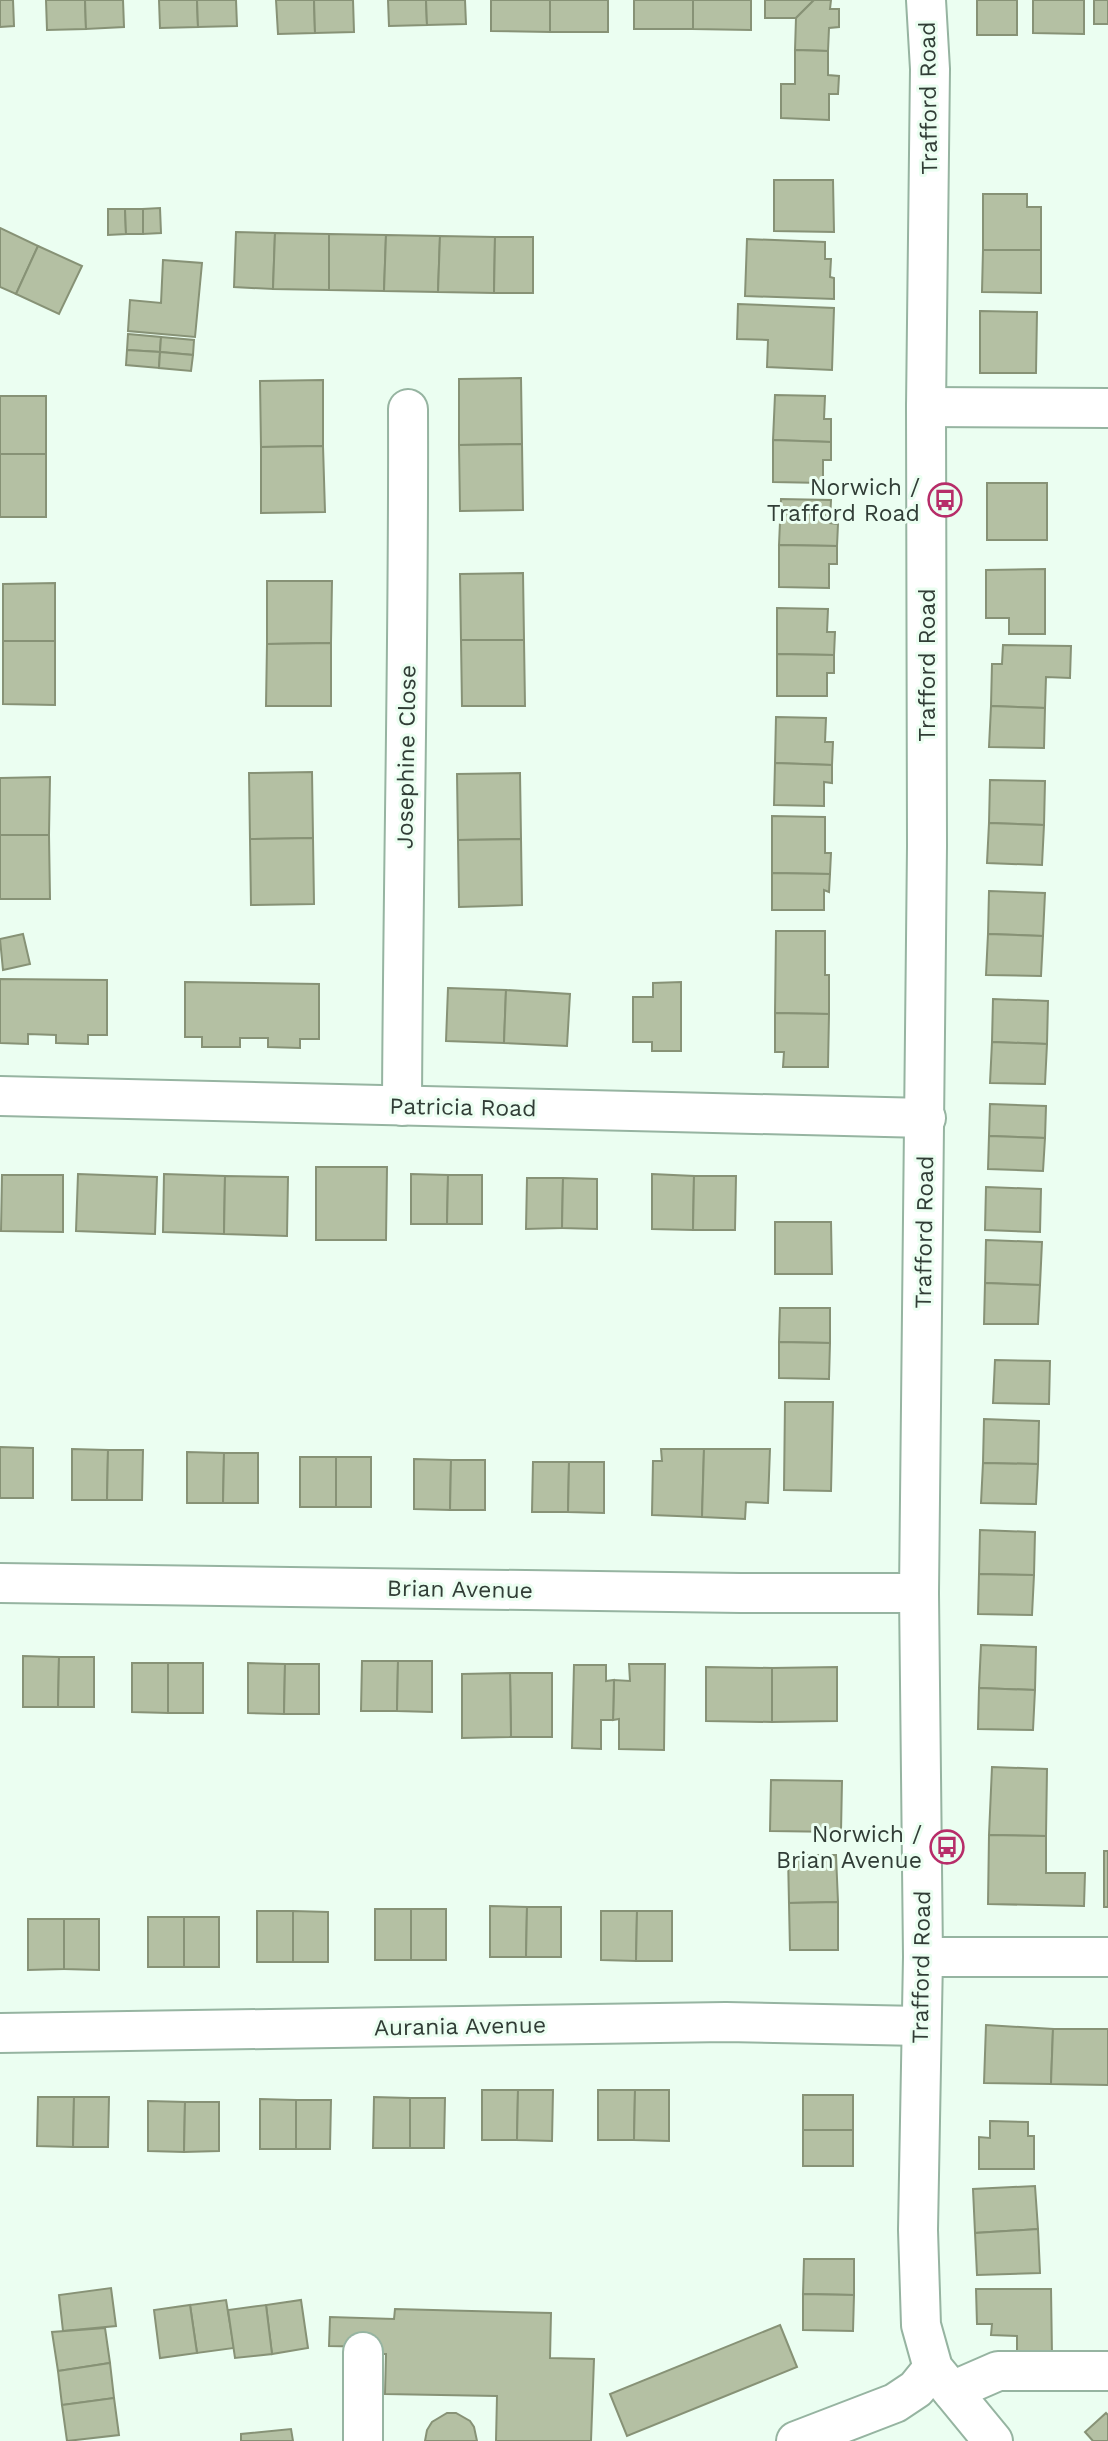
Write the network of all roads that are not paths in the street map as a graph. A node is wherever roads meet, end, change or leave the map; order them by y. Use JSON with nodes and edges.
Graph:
{"nodes":[{"id":1,"x":926,"y":0,"type":"edge"},
{"id":2,"x":926,"y":407,"type":"junction"},
{"id":3,"x":1108,"y":408,"type":"edge"},
{"id":4,"x":408,"y":409,"type":"dead end"},
{"id":5,"x":0,"y":1096,"type":"edge"},
{"id":6,"x":402,"y":1106,"type":"junction"},
{"id":7,"x":926,"y":1118,"type":"junction"},
{"id":8,"x":0,"y":1583,"type":"edge"},
{"id":9,"x":919,"y":1593,"type":"junction"},
{"id":10,"x":923,"y":1957,"type":"junction"},
{"id":11,"x":1108,"y":1957,"type":"edge"},
{"id":12,"x":921,"y":2026,"type":"junction"},
{"id":13,"x":0,"y":2033,"type":"edge"},
{"id":14,"x":363,"y":2352,"type":"dead end"},
{"id":15,"x":1108,"y":2371,"type":"edge"},
{"id":16,"x":942,"y":2380,"type":"junction"},
{"id":17,"x":363,"y":2441,"type":"edge"},
{"id":18,"x":796,"y":2441,"type":"edge"},
{"id":19,"x":993,"y":2441,"type":"edge"}],
"edges":[{"from":1,"to":2,"type":"street","name":"Trafford Road"},
{"from":2,"to":3,"type":"street"},
{"from":2,"to":7,"type":"street","name":"Trafford Road"},
{"from":4,"to":6,"type":"street","name":"Josephine Close"},
{"from":5,"to":6,"type":"street","name":"Patricia Road"},
{"from":6,"to":7,"type":"street","name":"Patricia Road"},
{"from":7,"to":9,"type":"street","name":"Trafford Road"},
{"from":8,"to":9,"type":"street","name":"Brian Avenue"},
{"from":9,"to":10,"type":"street","name":"Trafford Road"},
{"from":10,"to":11,"type":"street"},
{"from":10,"to":12,"type":"street","name":"Trafford Road"},
{"from":12,"to":13,"type":"street","name":"Aurania Avenue"},
{"from":12,"to":16,"type":"street","name":"Trafford Road"},
{"from":14,"to":17,"type":"street"},
{"from":15,"to":16,"type":"street"},
{"from":16,"to":18,"type":"street"},
{"from":16,"to":19,"type":"street","name":"Trafford Road"}]}
